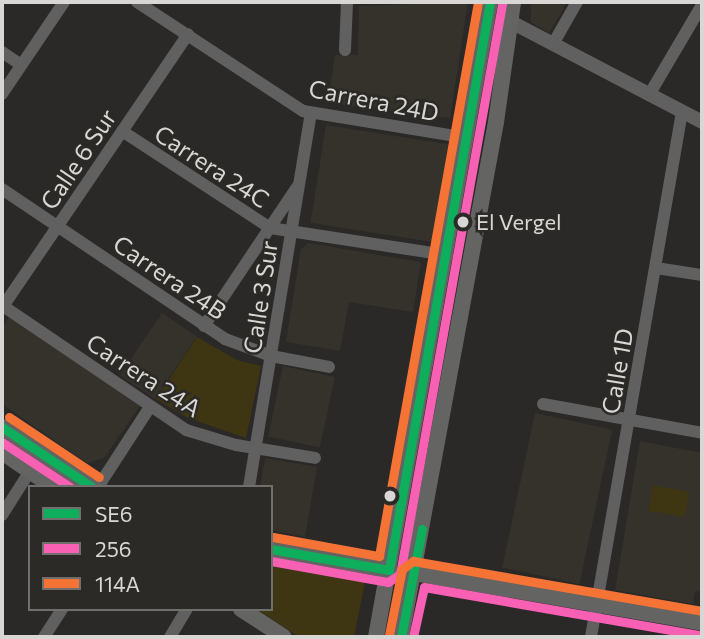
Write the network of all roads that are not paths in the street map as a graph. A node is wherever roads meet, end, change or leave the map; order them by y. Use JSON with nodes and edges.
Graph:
{"nodes":[{"id":1,"x":64,"y":2,"type":"edge"},
{"id":2,"x":137,"y":2,"type":"edge"},
{"id":3,"x":347,"y":2,"type":"edge"},
{"id":4,"x":490,"y":2,"type":"edge"},
{"id":5,"x":513,"y":2,"type":"edge"},
{"id":6,"x":577,"y":2,"type":"edge"},
{"id":7,"x":702,"y":5,"type":"edge"},
{"id":8,"x":511,"y":22,"type":"junction"},
{"id":9,"x":188,"y":34,"type":"junction"},
{"id":10,"x":553,"y":44,"type":"junction"},
{"id":11,"x":345,"y":50,"type":"dead end"},
{"id":12,"x":2,"y":52,"type":"edge"},
{"id":13,"x":21,"y":65,"type":"junction"},
{"id":14,"x":2,"y":93,"type":"edge"},
{"id":15,"x":649,"y":94,"type":"junction"},
{"id":16,"x":682,"y":112,"type":"junction"},
{"id":17,"x":312,"y":114,"type":"junction"},
{"id":18,"x":702,"y":122,"type":"edge"},
{"id":19,"x":122,"y":131,"type":"junction"},
{"id":20,"x":467,"y":138,"type":"junction"},
{"id":21,"x":300,"y":183,"type":"junction"},
{"id":22,"x":2,"y":189,"type":"edge"},
{"id":23,"x":57,"y":227,"type":"junction"},
{"id":24,"x":270,"y":228,"type":"junction"},
{"id":25,"x":291,"y":234,"type":"junction"},
{"id":26,"x":447,"y":255,"type":"junction"},
{"id":27,"x":656,"y":268,"type":"junction"},
{"id":28,"x":702,"y":275,"type":"edge"},
{"id":29,"x":3,"y":307,"type":"edge"},
{"id":30,"x":204,"y":326,"type":"junction"},
{"id":31,"x":271,"y":356,"type":"junction"},
{"id":32,"x":329,"y":367,"type":"dead end"},
{"id":33,"x":543,"y":404,"type":"dead end"},
{"id":34,"x":150,"y":407,"type":"junction"},
{"id":35,"x":631,"y":420,"type":"junction"},
{"id":36,"x":2,"y":427,"type":"edge"},
{"id":37,"x":702,"y":433,"type":"edge"},
{"id":38,"x":256,"y":448,"type":"junction"},
{"id":39,"x":2,"y":452,"type":"edge"},
{"id":40,"x":315,"y":458,"type":"dead end"},
{"id":41,"x":30,"y":471,"type":"junction"},
{"id":42,"x":50,"y":485,"type":"edge"},
{"id":43,"x":89,"y":485,"type":"edge"},
{"id":44,"x":99,"y":485,"type":"edge"},
{"id":45,"x":249,"y":485,"type":"edge"},
{"id":46,"x":2,"y":514,"type":"edge"},
{"id":47,"x":273,"y":549,"type":"edge"},
{"id":48,"x":389,"y":570,"type":"junction"},
{"id":49,"x":414,"y":573,"type":"junction"},
{"id":50,"x":597,"y":604,"type":"junction"},
{"id":51,"x":61,"y":611,"type":"edge"},
{"id":52,"x":186,"y":611,"type":"edge"},
{"id":53,"x":244,"y":611,"type":"edge"},
{"id":54,"x":702,"y":623,"type":"edge"},
{"id":55,"x":403,"y":633,"type":"edge"},
{"id":56,"x":44,"y":637,"type":"edge"},
{"id":57,"x":170,"y":637,"type":"edge"},
{"id":58,"x":284,"y":637,"type":"edge"},
{"id":59,"x":376,"y":637,"type":"edge"},
{"id":60,"x":591,"y":637,"type":"edge"}],
"edges":[{"from":1,"to":13,"type":"street"},
{"from":2,"to":9,"type":"street","name":"Carrera 24D"},
{"from":3,"to":11,"type":"street"},
{"from":4,"to":20,"type":"main road"},
{"from":5,"to":8,"type":"main road"},
{"from":6,"to":10,"type":"street"},
{"from":7,"to":15,"type":"street"},
{"from":8,"to":10,"type":"street"},
{"from":8,"to":49,"type":"main road"},
{"from":9,"to":17,"type":"street","name":"Carrera 24D"},
{"from":9,"to":19,"type":"street","name":"Calle 6 Sur"},
{"from":10,"to":15,"type":"street"},
{"from":12,"to":13,"type":"street"},
{"from":13,"to":14,"type":"street"},
{"from":15,"to":16,"type":"street"},
{"from":16,"to":18,"type":"street"},
{"from":16,"to":27,"type":"street","name":"Calle 1D"},
{"from":17,"to":20,"type":"street","name":"Carrera 24D"},
{"from":17,"to":21,"type":"street","name":"Calle 3 Sur"},
{"from":19,"to":23,"type":"street","name":"Calle 6 Sur"},
{"from":19,"to":24,"type":"street","name":"Carrera 24C"},
{"from":20,"to":26,"type":"main road"},
{"from":21,"to":24,"type":"street"},
{"from":21,"to":25,"type":"street","name":"Calle 3 Sur"},
{"from":22,"to":23,"type":"street","name":"Carrera 24B"},
{"from":23,"to":29,"type":"street","name":"Calle 6 Sur"},
{"from":23,"to":30,"type":"street","name":"Carrera 24B"},
{"from":24,"to":25,"type":"street","name":"Carrera 24C"},
{"from":24,"to":30,"type":"street"},
{"from":25,"to":26,"type":"street","name":"Carrera 24C"},
{"from":25,"to":31,"type":"street","name":"Calle 3 Sur"},
{"from":26,"to":48,"type":"main road"},
{"from":27,"to":28,"type":"street"},
{"from":27,"to":35,"type":"street","name":"Calle 1D"},
{"from":29,"to":34,"type":"street","name":"Carrera 24A"},
{"from":30,"to":31,"type":"street","name":"Carrera 24B"},
{"from":31,"to":32,"type":"street","name":"Carrera 24B"},
{"from":31,"to":38,"type":"street","name":"Calle 3 Sur"},
{"from":33,"to":35,"type":"street"},
{"from":34,"to":38,"type":"street","name":"Carrera 24A"},
{"from":34,"to":44,"type":"street"},
{"from":35,"to":37,"type":"street"},
{"from":35,"to":50,"type":"street","name":"Calle 1D"},
{"from":36,"to":43,"type":"main road"},
{"from":38,"to":40,"type":"street","name":"Carrera 24A"},
{"from":38,"to":45,"type":"street","name":"Calle 3 Sur"},
{"from":39,"to":41,"type":"main road"},
{"from":41,"to":42,"type":"main road"},
{"from":41,"to":46,"type":"street"},
{"from":47,"to":48,"type":"main road"},
{"from":48,"to":59,"type":"main road"},
{"from":49,"to":50,"type":"main road"},
{"from":49,"to":55,"type":"main road"},
{"from":50,"to":54,"type":"main road"},
{"from":50,"to":60,"type":"street","name":"Calle 1D"},
{"from":51,"to":56,"type":"street"},
{"from":52,"to":57,"type":"street"},
{"from":53,"to":58,"type":"main road"}]}
